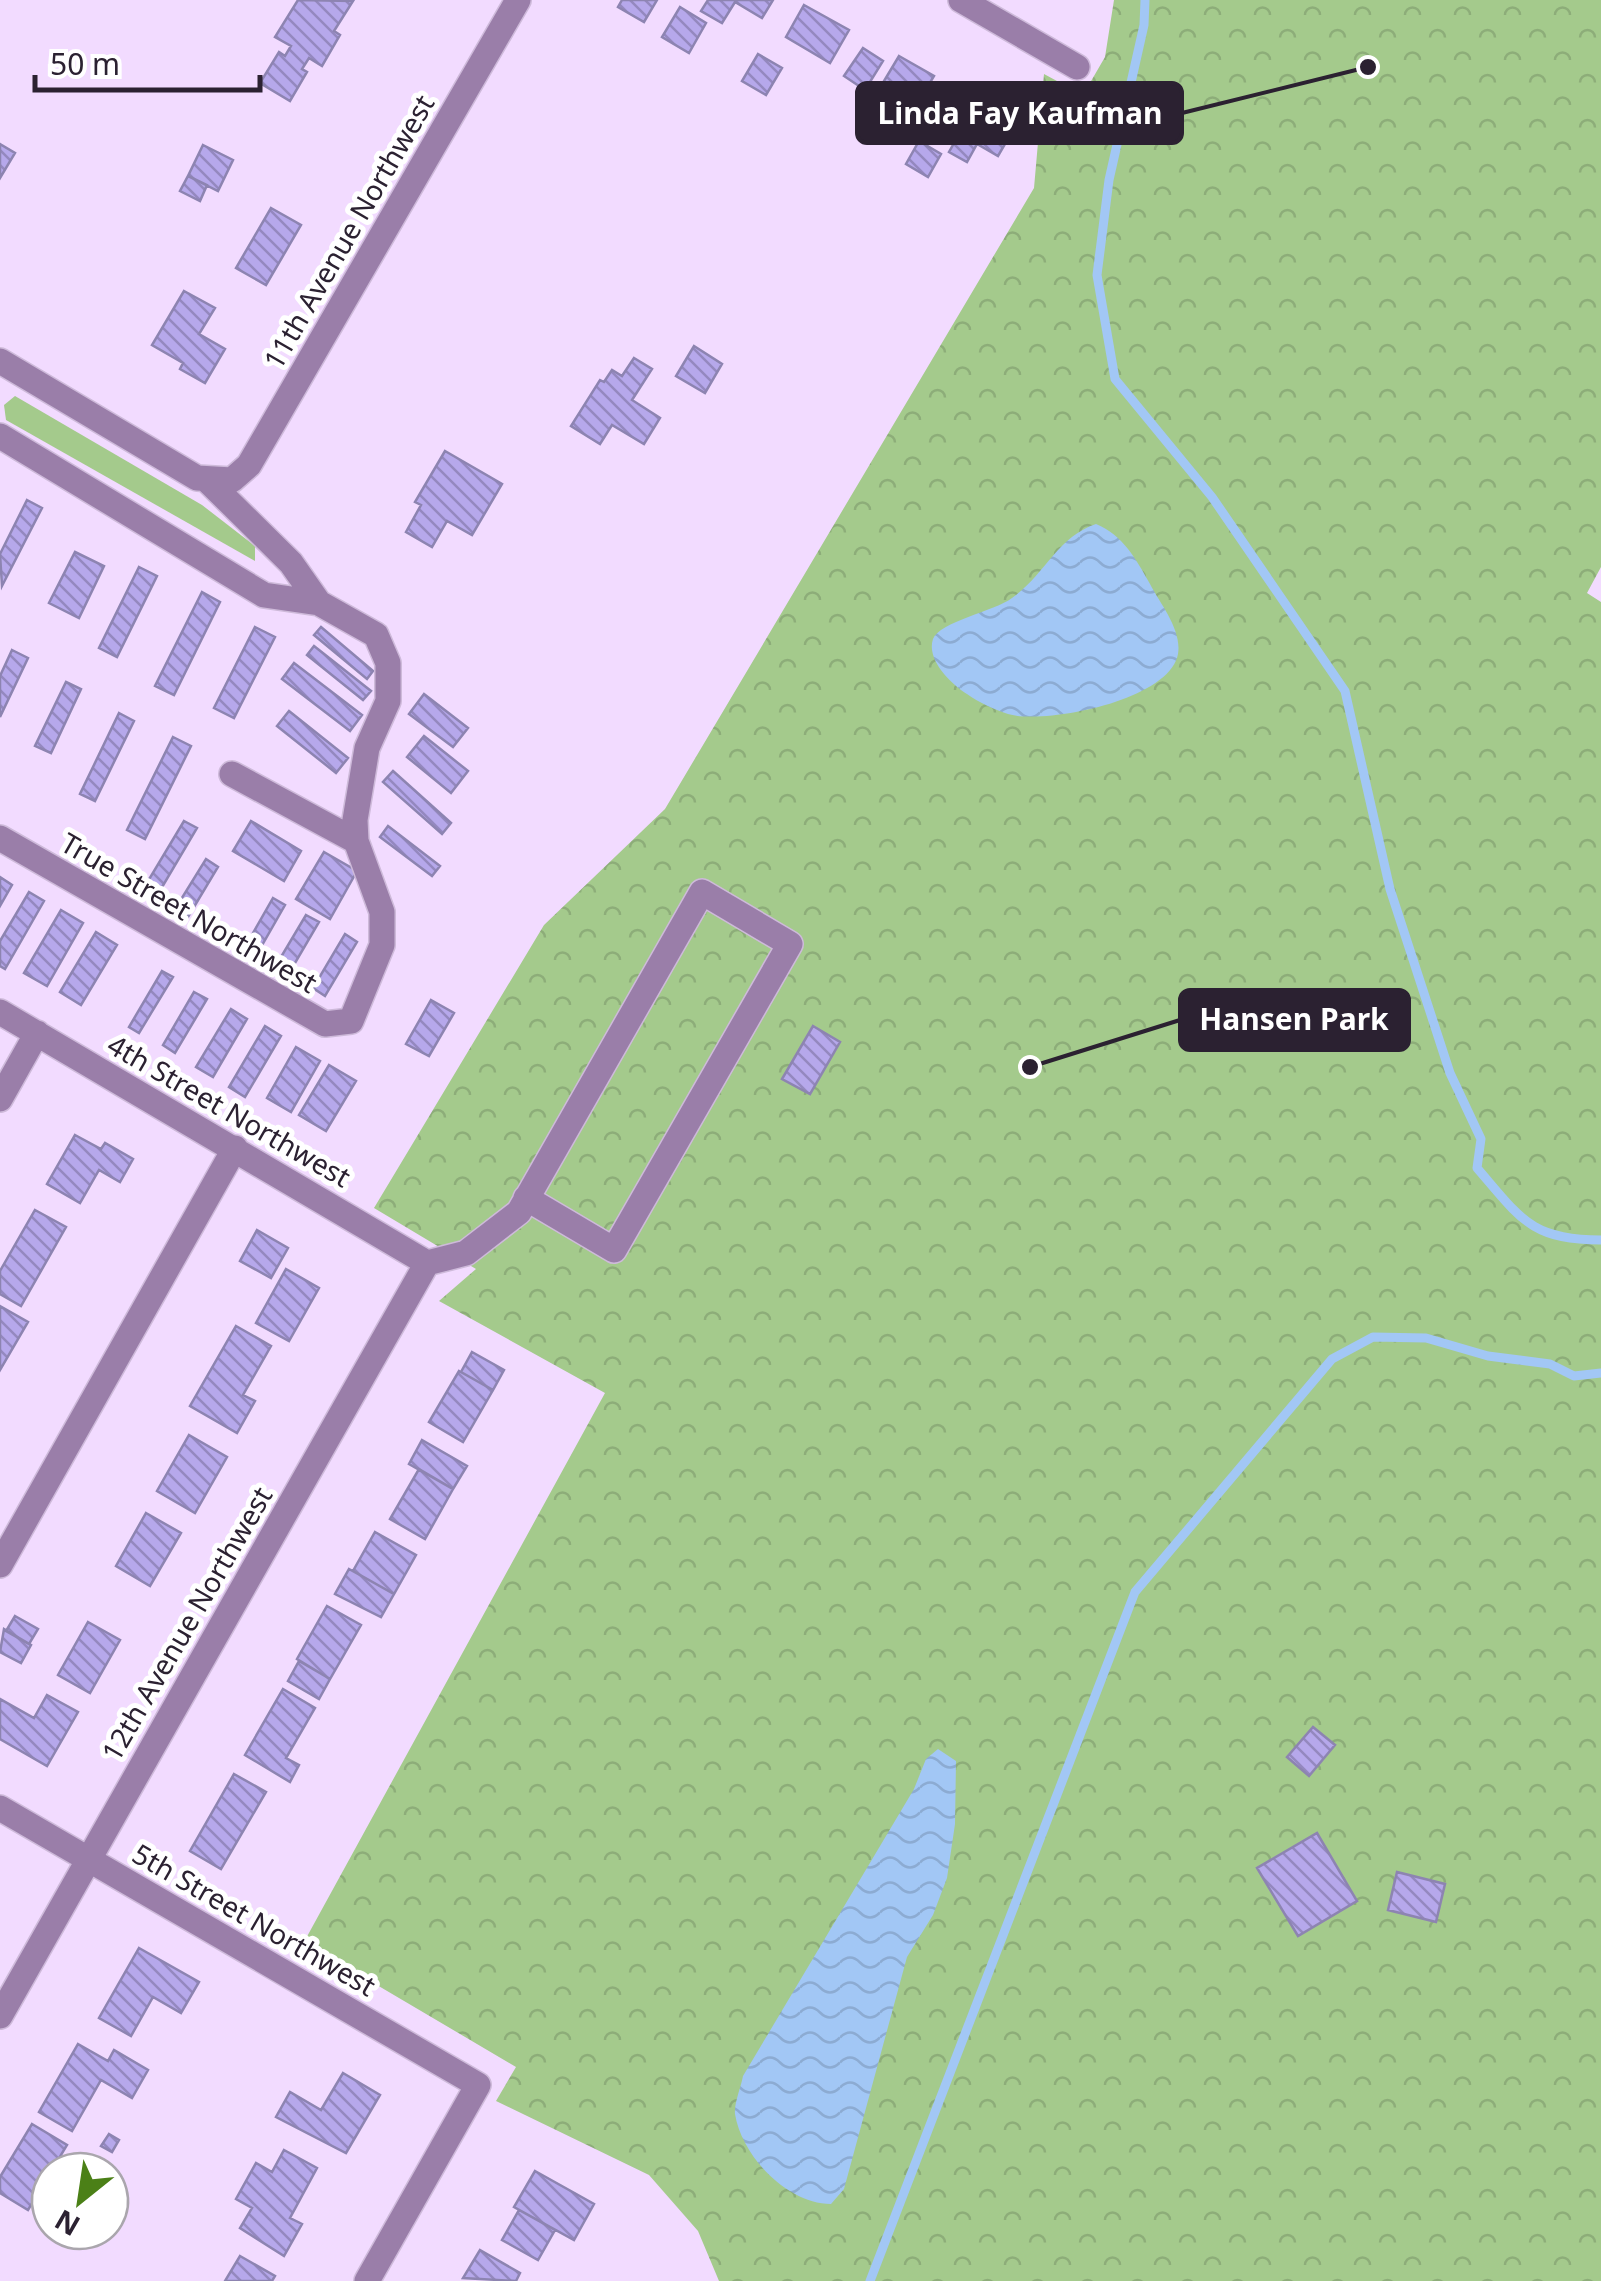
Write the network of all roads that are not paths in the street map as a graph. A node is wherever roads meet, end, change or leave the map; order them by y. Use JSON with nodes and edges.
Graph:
{"nodes":[{"id":1,"x":518,"y":0,"type":"edge"},
{"id":2,"x":962,"y":0,"type":"edge"},
{"id":3,"x":1077,"y":67,"type":"dead end"},
{"id":4,"x":0,"y":361,"type":"edge"},
{"id":5,"x":0,"y":436,"type":"edge"},
{"id":6,"x":214,"y":482,"type":"junction"},
{"id":7,"x":318,"y":602,"type":"junction"},
{"id":8,"x":232,"y":774,"type":"dead end"},
{"id":9,"x":0,"y":838,"type":"edge"},
{"id":10,"x":356,"y":841,"type":"junction"},
{"id":11,"x":0,"y":1012,"type":"edge"},
{"id":12,"x":37,"y":1034,"type":"junction"},
{"id":13,"x":0,"y":1099,"type":"edge"},
{"id":14,"x":236,"y":1148,"type":"junction"},
{"id":15,"x":526,"y":1198,"type":"junction"},
{"id":16,"x":427,"y":1263,"type":"junction"},
{"id":17,"x":0,"y":1565,"type":"edge"},
{"id":18,"x":0,"y":1808,"type":"edge"},
{"id":19,"x":88,"y":1859,"type":"junction"},
{"id":20,"x":0,"y":2016,"type":"edge"},
{"id":21,"x":367,"y":2281,"type":"edge"}],
"edges":[{"from":1,"to":6,"type":"street","name":"11th Avenue Northwest"},
{"from":2,"to":3,"type":"street"},
{"from":4,"to":6,"type":"street"},
{"from":5,"to":7,"type":"street"},
{"from":6,"to":7,"type":"street"},
{"from":7,"to":10,"type":"street"},
{"from":8,"to":10,"type":"street"},
{"from":9,"to":10,"type":"street","name":"True Street Northwest"},
{"from":11,"to":12,"type":"street","name":"4th Street Northwest"},
{"from":12,"to":13,"type":"street"},
{"from":12,"to":14,"type":"street","name":"4th Street Northwest"},
{"from":14,"to":16,"type":"street","name":"4th Street Northwest"},
{"from":14,"to":17,"type":"street"},
{"from":15,"to":15,"type":"street"},
{"from":15,"to":16,"type":"street"},
{"from":16,"to":19,"type":"street","name":"12th Avenue Northwest"},
{"from":18,"to":19,"type":"street","name":"5th Street Northwest"},
{"from":19,"to":20,"type":"street","name":"12th Avenue Northwest"},
{"from":19,"to":21,"type":"street","name":"5th Street Northwest"}]}
